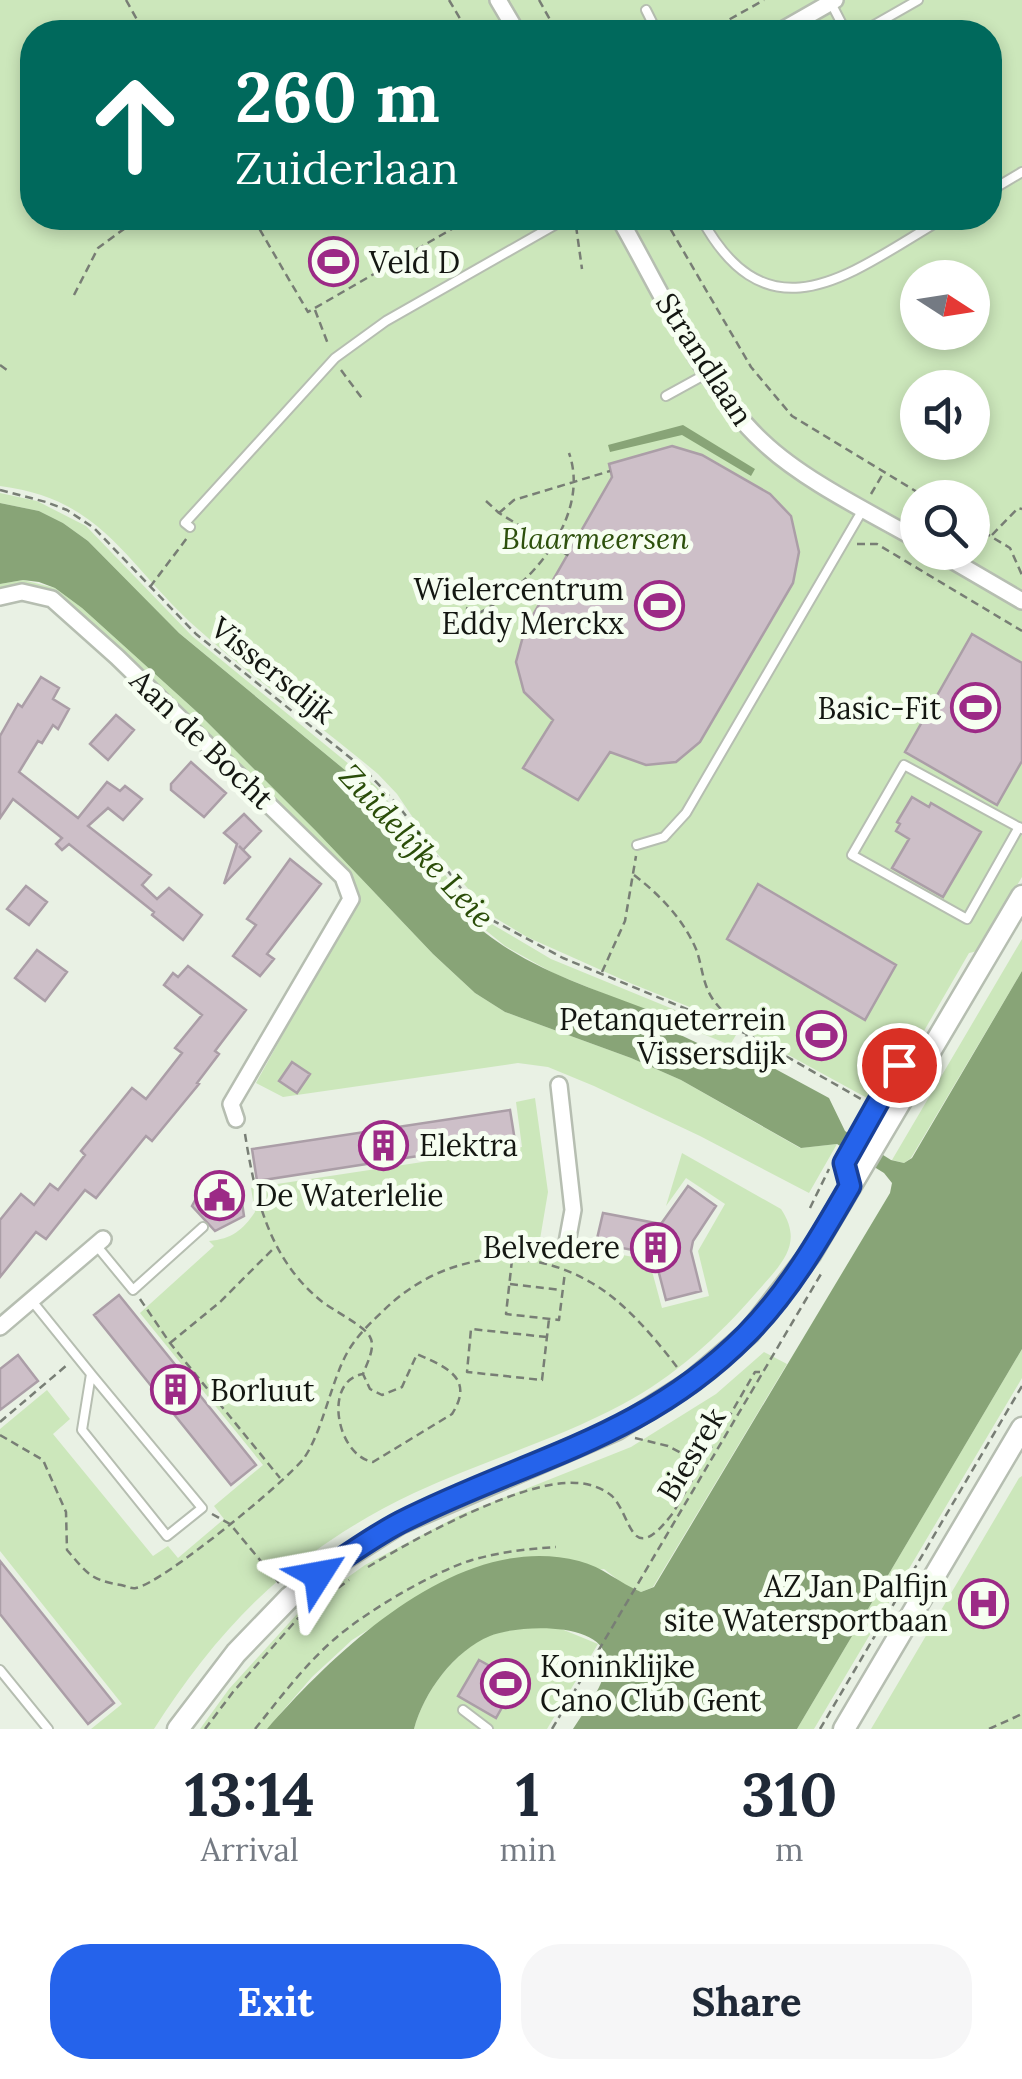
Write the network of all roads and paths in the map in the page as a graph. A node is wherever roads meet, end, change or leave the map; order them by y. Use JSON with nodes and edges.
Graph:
{"nodes":[{"id":1,"x":764,"y":0,"type":"edge"},
{"id":2,"x":918,"y":0,"type":"edge"},
{"id":3,"x":833,"y":1,"type":"edge"},
{"id":4,"x":646,"y":10,"type":"dead end"},
{"id":5,"x":651,"y":20,"type":"edge"},
{"id":6,"x":729,"y":20,"type":"edge"},
{"id":7,"x":800,"y":20,"type":"edge"},
{"id":8,"x":883,"y":20,"type":"edge"},
{"id":9,"x":123,"y":230,"type":"edge"},
{"id":10,"x":259,"y":230,"type":"edge"},
{"id":11,"x":450,"y":230,"type":"edge"},
{"id":12,"x":546,"y":230,"type":"edge"},
{"id":13,"x":576,"y":230,"type":"edge"},
{"id":14,"x":626,"y":230,"type":"edge"},
{"id":15,"x":671,"y":230,"type":"edge"},
{"id":16,"x":709,"y":230,"type":"edge"},
{"id":17,"x":923,"y":230,"type":"edge"},
{"id":18,"x":582,"y":269,"type":"dead end"},
{"id":19,"x":74,"y":295,"type":"dead end"},
{"id":20,"x":314,"y":308,"type":"junction"},
{"id":21,"x":330,"y":350,"type":"dead end"},
{"id":22,"x":0,"y":365,"type":"edge"},
{"id":23,"x":340,"y":369,"type":"dead end"},
{"id":24,"x":8,"y":370,"type":"dead end"},
{"id":25,"x":708,"y":373,"type":"junction"},
{"id":26,"x":666,"y":396,"type":"dead end"},
{"id":27,"x":364,"y":400,"type":"dead end"},
{"id":28,"x":569,"y":453,"type":"dead end"},
{"id":29,"x":610,"y":471,"type":"dead end"},
{"id":30,"x":884,"y":472,"type":"junction"},
{"id":31,"x":575,"y":482,"type":"junction"},
{"id":32,"x":900,"y":482,"type":"edge"},
{"id":33,"x":0,"y":490,"type":"edge"},
{"id":34,"x":486,"y":502,"type":"dead end"},
{"id":35,"x":863,"y":508,"type":"junction"},
{"id":36,"x":1022,"y":509,"type":"edge"},
{"id":37,"x":498,"y":513,"type":"junction"},
{"id":38,"x":190,"y":527,"type":"joint"},
{"id":39,"x":900,"y":530,"type":"edge"},
{"id":40,"x":992,"y":537,"type":"joint"},
{"id":41,"x":843,"y":545,"type":"junction"},
{"id":42,"x":552,"y":546,"type":"junction"},
{"id":43,"x":569,"y":556,"type":"dead end"},
{"id":44,"x":969,"y":570,"type":"edge"},
{"id":45,"x":1022,"y":575,"type":"edge"},
{"id":46,"x":149,"y":588,"type":"junction"},
{"id":47,"x":0,"y":596,"type":"edge"},
{"id":48,"x":1022,"y":601,"type":"edge"},
{"id":49,"x":466,"y":608,"type":"dead end"},
{"id":50,"x":1022,"y":631,"type":"edge"},
{"id":51,"x":1021,"y":828,"type":"edge"},
{"id":52,"x":637,"y":845,"type":"joint"},
{"id":53,"x":634,"y":875,"type":"junction"},
{"id":54,"x":1022,"y":896,"type":"edge"},
{"id":55,"x":601,"y":974,"type":"junction"},
{"id":56,"x":734,"y":1029,"type":"junction"},
{"id":57,"x":747,"y":1034,"type":"junction"},
{"id":58,"x":740,"y":1051,"type":"dead end"},
{"id":59,"x":920,"y":1066,"type":"junction"},
{"id":60,"x":559,"y":1085,"type":"dead end"},
{"id":61,"x":876,"y":1106,"type":"junction"},
{"id":62,"x":236,"y":1119,"type":"joint"},
{"id":63,"x":871,"y":1134,"type":"junction"},
{"id":64,"x":847,"y":1169,"type":"junction"},
{"id":65,"x":810,"y":1208,"type":"dead end"},
{"id":66,"x":203,"y":1227,"type":"dead end"},
{"id":67,"x":99,"y":1242,"type":"joint"},
{"id":68,"x":276,"y":1247,"type":"junction"},
{"id":69,"x":566,"y":1248,"type":"dead end"},
{"id":70,"x":512,"y":1258,"type":"junction"},
{"id":71,"x":565,"y":1270,"type":"junction"},
{"id":72,"x":820,"y":1274,"type":"dead end"},
{"id":73,"x":509,"y":1284,"type":"junction"},
{"id":74,"x":134,"y":1290,"type":"junction"},
{"id":75,"x":563,"y":1290,"type":"junction"},
{"id":76,"x":32,"y":1302,"type":"junction"},
{"id":77,"x":549,"y":1319,"type":"junction"},
{"id":78,"x":0,"y":1327,"type":"edge"},
{"id":79,"x":364,"y":1329,"type":"junction"},
{"id":80,"x":547,"y":1337,"type":"junction"},
{"id":81,"x":170,"y":1344,"type":"junction"},
{"id":82,"x":78,"y":1356,"type":"junction"},
{"id":83,"x":466,"y":1372,"type":"junction"},
{"id":84,"x":763,"y":1372,"type":"junction"},
{"id":85,"x":91,"y":1374,"type":"junction"},
{"id":86,"x":363,"y":1374,"type":"junction"},
{"id":87,"x":458,"y":1378,"type":"junction"},
{"id":88,"x":690,"y":1384,"type":"junction"},
{"id":89,"x":1022,"y":1386,"type":"edge"},
{"id":90,"x":1014,"y":1399,"type":"junction"},
{"id":91,"x":1022,"y":1404,"type":"edge"},
{"id":92,"x":0,"y":1422,"type":"edge"},
{"id":93,"x":1022,"y":1428,"type":"edge"},
{"id":94,"x":618,"y":1429,"type":"junction"},
{"id":95,"x":0,"y":1435,"type":"edge"},
{"id":96,"x":700,"y":1462,"type":"junction"},
{"id":97,"x":707,"y":1467,"type":"junction"},
{"id":98,"x":281,"y":1480,"type":"junction"},
{"id":99,"x":202,"y":1508,"type":"junction"},
{"id":100,"x":230,"y":1524,"type":"junction"},
{"id":101,"x":556,"y":1547,"type":"dead end"},
{"id":102,"x":368,"y":1567,"type":"dead end"},
{"id":103,"x":354,"y":1576,"type":"dead end"},
{"id":104,"x":290,"y":1597,"type":"junction"},
{"id":105,"x":0,"y":1670,"type":"edge"},
{"id":106,"x":463,"y":1710,"type":"dead end"},
{"id":107,"x":1022,"y":1714,"type":"edge"},
{"id":108,"x":48,"y":1729,"type":"edge"},
{"id":109,"x":178,"y":1729,"type":"edge"},
{"id":110,"x":205,"y":1729,"type":"edge"},
{"id":111,"x":255,"y":1729,"type":"edge"},
{"id":112,"x":488,"y":1729,"type":"edge"},
{"id":113,"x":552,"y":1729,"type":"edge"},
{"id":114,"x":820,"y":1729,"type":"edge"},
{"id":115,"x":844,"y":1729,"type":"edge"},
{"id":116,"x":989,"y":1729,"type":"edge"}],
"edges":[{"from":1,"to":6,"type":"path"},
{"from":2,"to":8,"type":"lane"},
{"from":3,"to":7,"type":"street"},
{"from":4,"to":5,"type":"lane"},
{"from":9,"to":19,"type":"path"},
{"from":10,"to":20,"type":"path"},
{"from":11,"to":20,"type":"path"},
{"from":12,"to":38,"type":"lane"},
{"from":13,"to":18,"type":"path"},
{"from":14,"to":25,"type":"street","name":"Strandlaan"},
{"from":15,"to":30,"type":"path"},
{"from":16,"to":17,"type":"lane"},
{"from":20,"to":21,"type":"path"},
{"from":22,"to":24,"type":"path"},
{"from":23,"to":27,"type":"path"},
{"from":25,"to":26,"type":"lane"},
{"from":25,"to":35,"type":"street","name":"Strandlaan"},
{"from":28,"to":31,"type":"path"},
{"from":29,"to":31,"type":"path"},
{"from":30,"to":32,"type":"path"},
{"from":30,"to":35,"type":"path"},
{"from":31,"to":37,"type":"path"},
{"from":31,"to":42,"type":"path"},
{"from":33,"to":46,"type":"path","name":"Vissersdijk"},
{"from":34,"to":37,"type":"path"},
{"from":35,"to":39,"type":"street","name":"Strandlaan"},
{"from":35,"to":41,"type":"lane"},
{"from":36,"to":40,"type":"path"},
{"from":37,"to":42,"type":"path"},
{"from":38,"to":46,"type":"path"},
{"from":40,"to":45,"type":"path"},
{"from":41,"to":50,"type":"path"},
{"from":41,"to":52,"type":"lane"},
{"from":42,"to":43,"type":"path"},
{"from":42,"to":49,"type":"path"},
{"from":44,"to":48,"type":"street"},
{"from":46,"to":55,"type":"path","name":"Vissersdijk"},
{"from":47,"to":62,"type":"street","name":"Aan de Bocht"},
{"from":51,"to":51,"type":"lane"},
{"from":52,"to":53,"type":"path"},
{"from":53,"to":55,"type":"path"},
{"from":53,"to":56,"type":"path"},
{"from":54,"to":59,"type":"street"},
{"from":55,"to":56,"type":"path","name":"Vissersdijk"},
{"from":56,"to":57,"type":"path","name":"Vissersdijk"},
{"from":57,"to":58,"type":"path"},
{"from":57,"to":61,"type":"path","name":"Vissersdijk"},
{"from":59,"to":61,"type":"street"},
{"from":59,"to":63,"type":"street"},
{"from":60,"to":69,"type":"street"},
{"from":61,"to":63,"type":"street"},
{"from":62,"to":68,"type":"path"},
{"from":63,"to":64,"type":"street"},
{"from":64,"to":65,"type":"path"},
{"from":64,"to":88,"type":"street"},
{"from":66,"to":74,"type":"lane"},
{"from":67,"to":74,"type":"lane"},
{"from":67,"to":76,"type":"street"},
{"from":68,"to":79,"type":"path"},
{"from":68,"to":81,"type":"path"},
{"from":70,"to":71,"type":"path"},
{"from":70,"to":73,"type":"path"},
{"from":70,"to":79,"type":"path"},
{"from":71,"to":75,"type":"path"},
{"from":71,"to":88,"type":"path"},
{"from":72,"to":84,"type":"path","name":"Biesrek"},
{"from":73,"to":75,"type":"path"},
{"from":73,"to":77,"type":"path"},
{"from":74,"to":81,"type":"path"},
{"from":75,"to":77,"type":"path"},
{"from":76,"to":78,"type":"street"},
{"from":76,"to":82,"type":"lane"},
{"from":77,"to":80,"type":"path"},
{"from":79,"to":86,"type":"path"},
{"from":79,"to":98,"type":"path"},
{"from":80,"to":83,"type":"path"},
{"from":80,"to":83,"type":"path"},
{"from":81,"to":98,"type":"path"},
{"from":82,"to":85,"type":"lane"},
{"from":82,"to":92,"type":"path"},
{"from":83,"to":87,"type":"path"},
{"from":84,"to":96,"type":"path"},
{"from":84,"to":97,"type":"path","name":"Biesrek"},
{"from":85,"to":99,"type":"lane"},
{"from":85,"to":99,"type":"lane"},
{"from":86,"to":87,"type":"path"},
{"from":86,"to":87,"type":"path"},
{"from":88,"to":94,"type":"street"},
{"from":89,"to":90,"type":"path"},
{"from":90,"to":91,"type":"path"},
{"from":90,"to":114,"type":"path"},
{"from":93,"to":115,"type":"street"},
{"from":94,"to":96,"type":"path"},
{"from":94,"to":104,"type":"street"},
{"from":95,"to":100,"type":"path"},
{"from":96,"to":97,"type":"path"},
{"from":96,"to":102,"type":"path"},
{"from":97,"to":113,"type":"path","name":"Biesrek"},
{"from":98,"to":100,"type":"path"},
{"from":99,"to":100,"type":"path"},
{"from":100,"to":104,"type":"path"},
{"from":101,"to":111,"type":"path"},
{"from":103,"to":110,"type":"path"},
{"from":104,"to":109,"type":"street"},
{"from":105,"to":108,"type":"lane"},
{"from":106,"to":112,"type":"lane"},
{"from":107,"to":116,"type":"path"}]}
